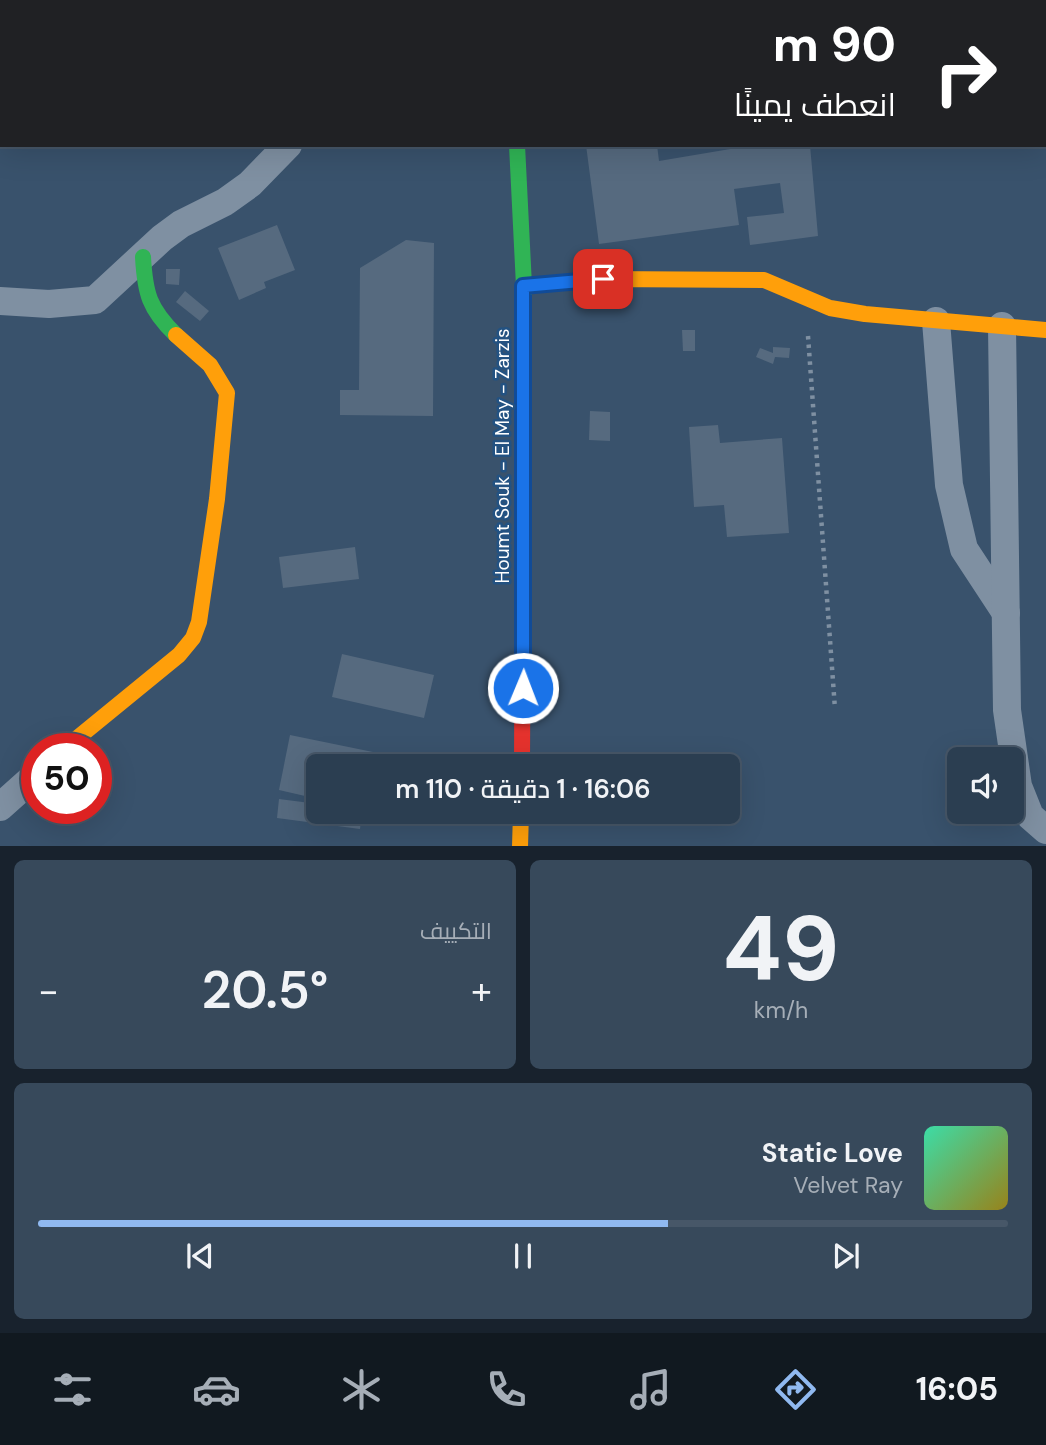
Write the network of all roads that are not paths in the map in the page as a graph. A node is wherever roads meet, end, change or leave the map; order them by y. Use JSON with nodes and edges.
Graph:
{"nodes":[{"id":1,"x":286,"y":147,"type":"edge"},
{"id":2,"x":517,"y":147,"type":"edge"},
{"id":3,"x":143,"y":257,"type":"junction"},
{"id":4,"x":111,"y":285,"type":"junction"},
{"id":5,"x":523,"y":286,"type":"junction"},
{"id":6,"x":147,"y":297,"type":"junction"},
{"id":7,"x":0,"y":301,"type":"edge"},
{"id":8,"x":936,"y":321,"type":"junction"},
{"id":9,"x":1002,"y":326,"type":"junction"},
{"id":10,"x":1046,"y":330,"type":"edge"},
{"id":11,"x":1006,"y":613,"type":"junction"},
{"id":12,"x":84,"y":733,"type":"edge"},
{"id":13,"x":522,"y":754,"type":"edge"},
{"id":14,"x":21,"y":788,"type":"edge"},
{"id":15,"x":0,"y":807,"type":"edge"},
{"id":16,"x":521,"y":824,"type":"edge"},
{"id":17,"x":1046,"y":830,"type":"edge"},
{"id":18,"x":520,"y":846,"type":"edge"}],
"edges":[{"from":1,"to":3,"type":"street"},
{"from":2,"to":5,"type":"street","name":"Houmt Souk - El May - Zarzis"},
{"from":3,"to":4,"type":"street"},
{"from":3,"to":6,"type":"street"},
{"from":4,"to":6,"type":"street"},
{"from":4,"to":7,"type":"street"},
{"from":5,"to":8,"type":"street"},
{"from":5,"to":13,"type":"street","name":"Houmt Souk - El May - Zarzis"},
{"from":6,"to":12,"type":"street"},
{"from":8,"to":9,"type":"street"},
{"from":8,"to":11,"type":"street"},
{"from":9,"to":10,"type":"street"},
{"from":9,"to":11,"type":"street"},
{"from":11,"to":17,"type":"street"},
{"from":14,"to":15,"type":"street"},
{"from":16,"to":18,"type":"street"}]}
